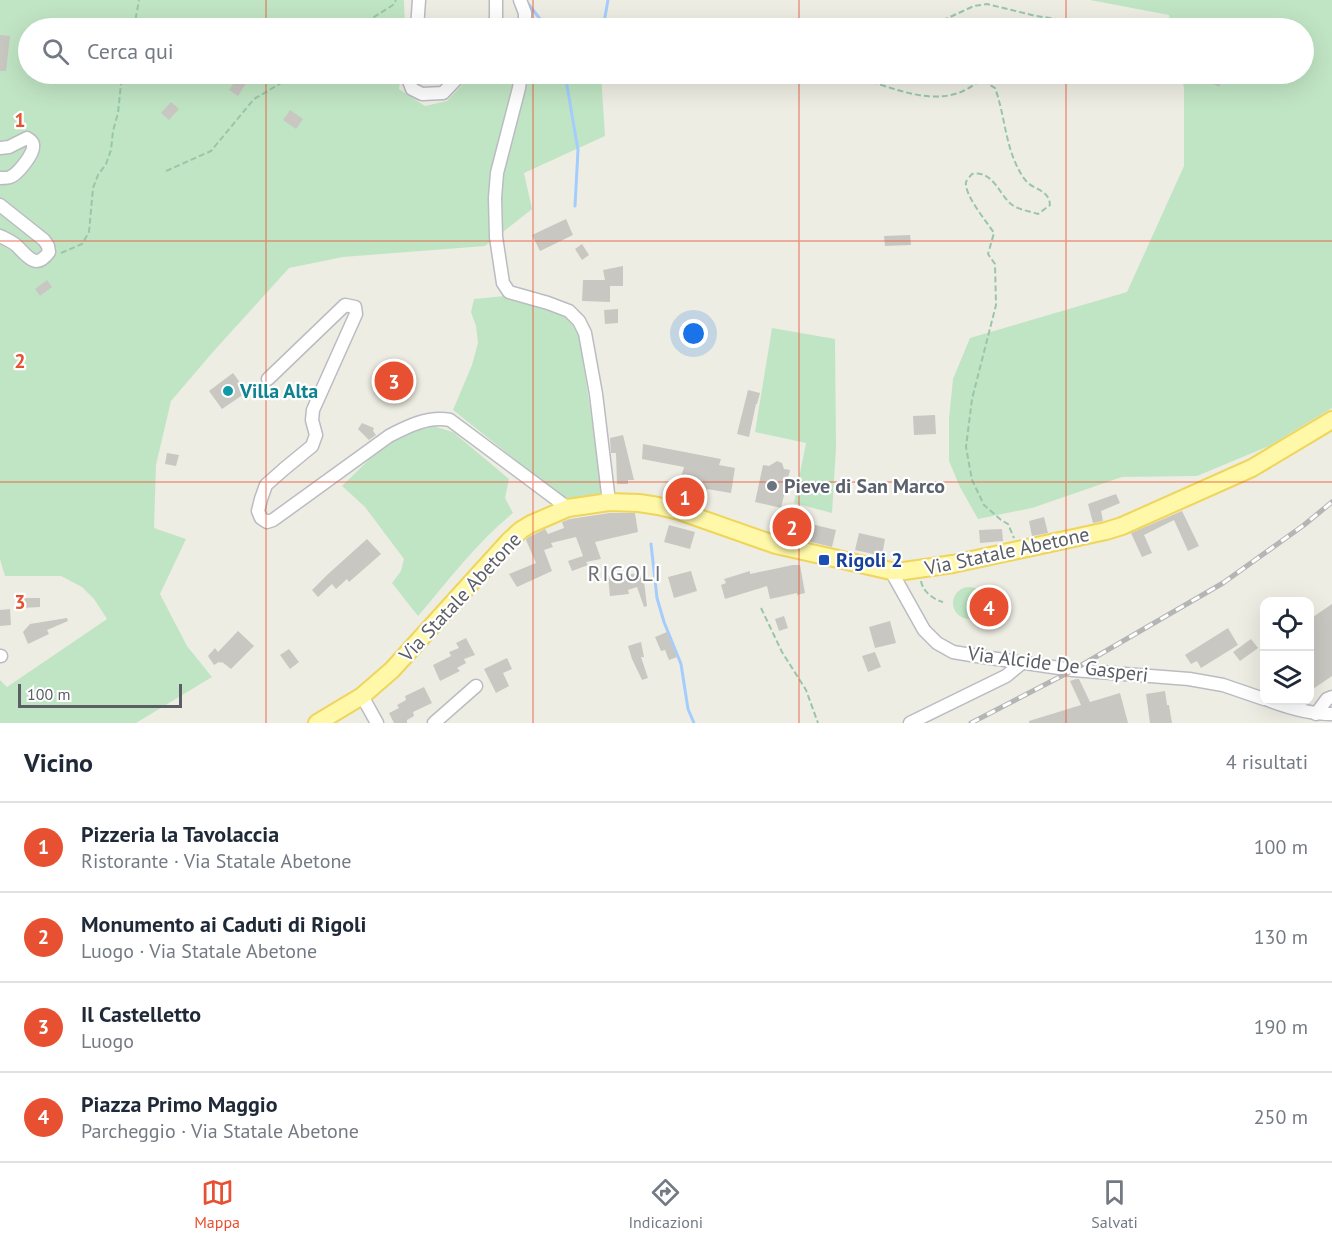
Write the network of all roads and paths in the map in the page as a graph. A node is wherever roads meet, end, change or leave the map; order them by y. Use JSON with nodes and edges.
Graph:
{"nodes":[{"id":1,"x":139,"y":0,"type":"edge"},
{"id":2,"x":396,"y":0,"type":"edge"},
{"id":3,"x":419,"y":0,"type":"edge"},
{"id":4,"x":496,"y":0,"type":"edge"},
{"id":5,"x":520,"y":0,"type":"edge"},
{"id":6,"x":136,"y":18,"type":"edge"},
{"id":7,"x":372,"y":18,"type":"edge"},
{"id":8,"x":418,"y":18,"type":"edge"},
{"id":9,"x":496,"y":18,"type":"edge"},
{"id":10,"x":525,"y":18,"type":"edge"},
{"id":11,"x":948,"y":18,"type":"edge"},
{"id":12,"x":1050,"y":18,"type":"edge"},
{"id":13,"x":121,"y":84,"type":"edge"},
{"id":14,"x":280,"y":84,"type":"edge"},
{"id":15,"x":410,"y":84,"type":"edge"},
{"id":16,"x":452,"y":84,"type":"edge"},
{"id":17,"x":519,"y":84,"type":"edge"},
{"id":18,"x":880,"y":84,"type":"edge"},
{"id":19,"x":975,"y":84,"type":"edge"},
{"id":20,"x":988,"y":84,"type":"edge"},
{"id":21,"x":0,"y":148,"type":"edge"},
{"id":22,"x":166,"y":171,"type":"dead end"},
{"id":23,"x":0,"y":178,"type":"edge"},
{"id":24,"x":0,"y":205,"type":"edge"},
{"id":25,"x":0,"y":236,"type":"edge"},
{"id":26,"x":44,"y":259,"type":"junction"},
{"id":27,"x":268,"y":379,"type":"dead end"},
{"id":28,"x":1332,"y":420,"type":"edge"},
{"id":29,"x":609,"y":502,"type":"junction"},
{"id":30,"x":568,"y":508,"type":"junction"},
{"id":31,"x":1017,"y":550,"type":"junction"},
{"id":32,"x":891,"y":571,"type":"junction"},
{"id":33,"x":929,"y":594,"type":"dead end"},
{"id":34,"x":943,"y":602,"type":"dead end"},
{"id":35,"x":760,"y":608,"type":"dead end"},
{"id":36,"x":1023,"y":663,"type":"junction"},
{"id":37,"x":476,"y":686,"type":"dead end"},
{"id":38,"x":362,"y":696,"type":"junction"},
{"id":39,"x":1332,"y":697,"type":"edge"},
{"id":40,"x":1260,"y":698,"type":"edge"},
{"id":41,"x":1284,"y":705,"type":"edge"},
{"id":42,"x":1316,"y":714,"type":"junction"},
{"id":43,"x":1332,"y":714,"type":"edge"},
{"id":44,"x":317,"y":723,"type":"edge"},
{"id":45,"x":377,"y":723,"type":"edge"},
{"id":46,"x":434,"y":723,"type":"edge"},
{"id":47,"x":818,"y":723,"type":"edge"},
{"id":48,"x":910,"y":723,"type":"edge"}],
"edges":[{"from":1,"to":6,"type":"path"},
{"from":2,"to":7,"type":"path"},
{"from":3,"to":8,"type":"street"},
{"from":4,"to":9,"type":"street"},
{"from":5,"to":10,"type":"street"},
{"from":11,"to":12,"type":"path"},
{"from":13,"to":26,"type":"path"},
{"from":14,"to":22,"type":"path"},
{"from":15,"to":16,"type":"street"},
{"from":17,"to":29,"type":"street"},
{"from":18,"to":19,"type":"path"},
{"from":20,"to":31,"type":"path"},
{"from":21,"to":23,"type":"street"},
{"from":24,"to":26,"type":"street"},
{"from":25,"to":26,"type":"street"},
{"from":27,"to":30,"type":"street"},
{"from":28,"to":31,"type":"main road","name":"Via Statale Abetone"},
{"from":29,"to":30,"type":"main road","name":"Via Statale Abetone"},
{"from":29,"to":32,"type":"main road","name":"Via Statale Abetone"},
{"from":30,"to":38,"type":"main road","name":"Via Statale Abetone"},
{"from":31,"to":32,"type":"main road","name":"Via Statale Abetone"},
{"from":32,"to":36,"type":"street","name":"Via Alcide De Gasperi"},
{"from":33,"to":34,"type":"path"},
{"from":35,"to":47,"type":"path"},
{"from":36,"to":40,"type":"street","name":"Via Alcide De Gasperi"},
{"from":36,"to":48,"type":"street"},
{"from":37,"to":46,"type":"street"},
{"from":38,"to":44,"type":"main road","name":"Via Statale Abetone"},
{"from":38,"to":45,"type":"street"},
{"from":39,"to":42,"type":"street"},
{"from":41,"to":42,"type":"street","name":"Via Alcide De Gasperi"},
{"from":42,"to":43,"type":"street","name":"Via Alcide De Gasperi"}]}
